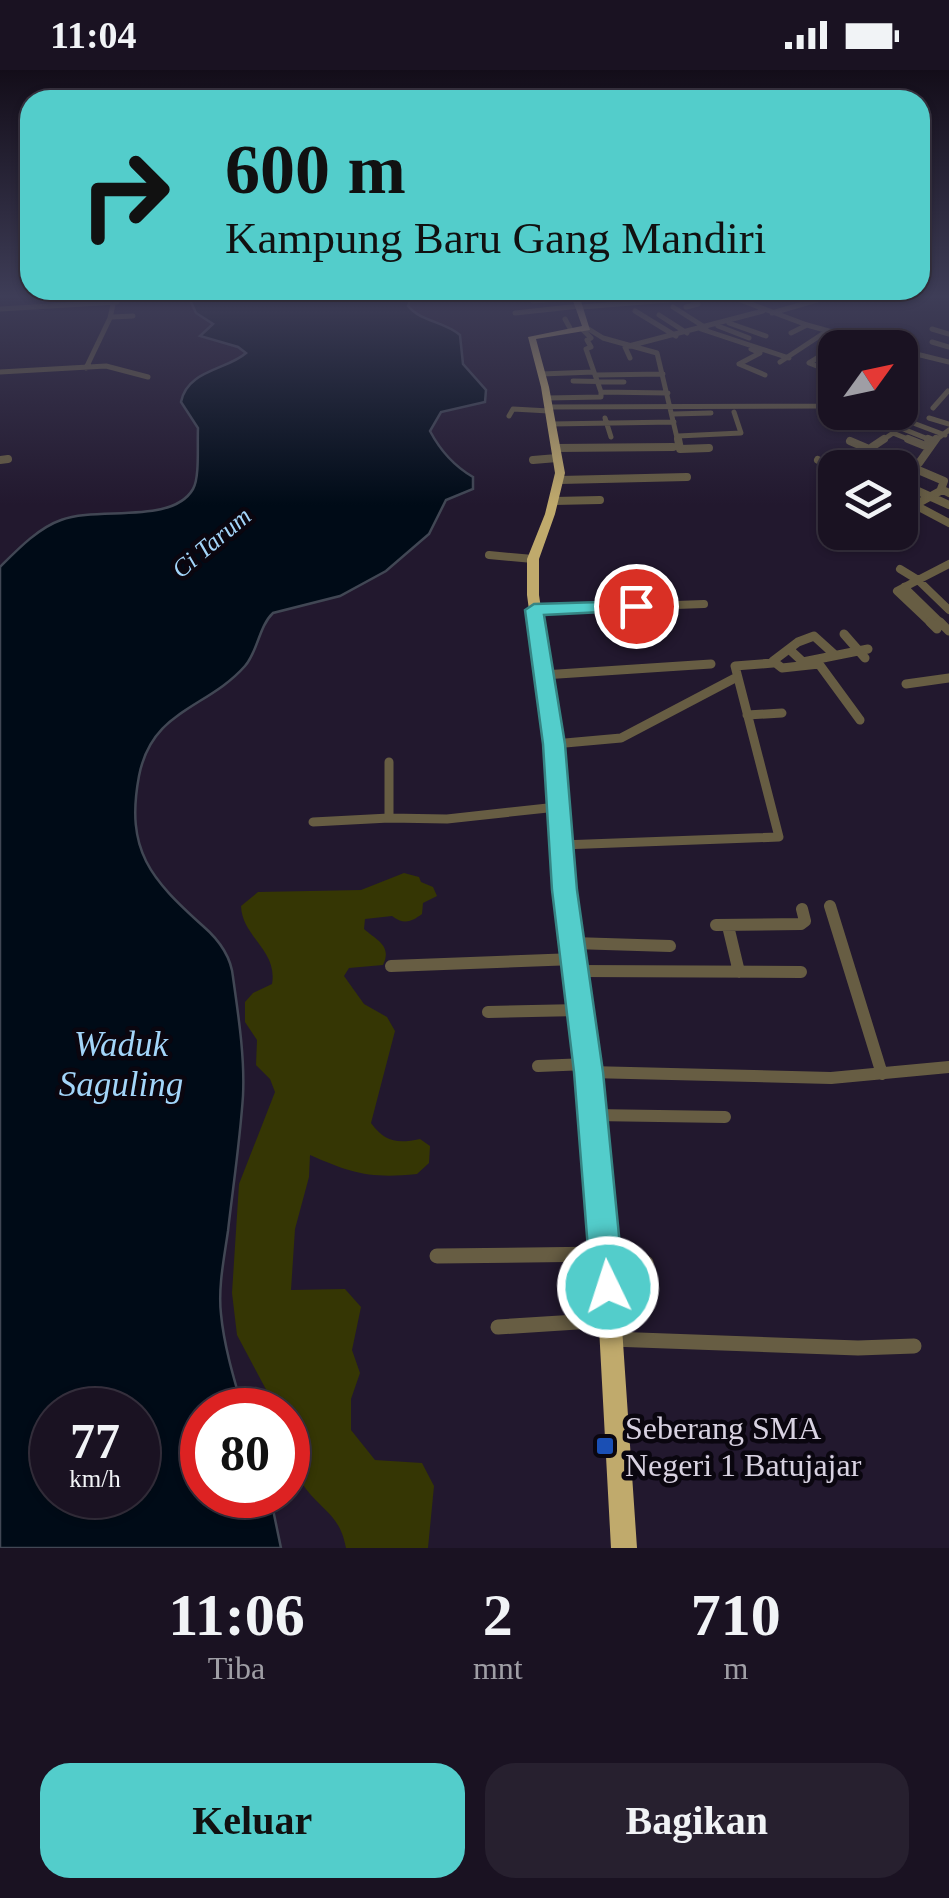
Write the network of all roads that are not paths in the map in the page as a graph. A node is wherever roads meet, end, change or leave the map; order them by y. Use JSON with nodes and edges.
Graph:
{"nodes":[{"id":1,"x":97,"y":367,"type":"edge"},
{"id":2,"x":112,"y":367,"type":"edge"},
{"id":3,"x":539,"y":367,"type":"edge"},
{"id":4,"x":593,"y":367,"type":"edge"},
{"id":5,"x":662,"y":367,"type":"edge"},
{"id":6,"x":746,"y":367,"type":"edge"},
{"id":7,"x":86,"y":368,"type":"joint"},
{"id":8,"x":0,"y":372,"type":"edge"},
{"id":9,"x":540,"y":374,"type":"junction"},
{"id":10,"x":664,"y":374,"type":"junction"},
{"id":11,"x":766,"y":375,"type":"dead end"},
{"id":12,"x":596,"y":376,"type":"junction"},
{"id":13,"x":148,"y":377,"type":"dead end"},
{"id":14,"x":571,"y":378,"type":"junction"},
{"id":15,"x":624,"y":382,"type":"dead end"},
{"id":16,"x":949,"y":390,"type":"edge"},
{"id":17,"x":601,"y":392,"type":"junction"},
{"id":18,"x":668,"y":394,"type":"junction"},
{"id":19,"x":575,"y":398,"type":"junction"},
{"id":20,"x":818,"y":406,"type":"edge"},
{"id":21,"x":933,"y":408,"type":"dead end"},
{"id":22,"x":712,"y":409,"type":"junction"},
{"id":23,"x":549,"y":411,"type":"junction"},
{"id":24,"x":576,"y":412,"type":"junction"},
{"id":25,"x":603,"y":412,"type":"junction"},
{"id":26,"x":619,"y":412,"type":"dead end"},
{"id":27,"x":672,"y":414,"type":"junction"},
{"id":28,"x":509,"y":416,"type":"dead end"},
{"id":29,"x":930,"y":418,"type":"dead end"},
{"id":30,"x":578,"y":423,"type":"junction"},
{"id":31,"x":606,"y":423,"type":"junction"},
{"id":32,"x":918,"y":424,"type":"edge"},
{"id":33,"x":886,"y":430,"type":"edge"},
{"id":34,"x":908,"y":430,"type":"edge"},
{"id":35,"x":948,"y":430,"type":"edge"},
{"id":36,"x":721,"y":434,"type":"junction"},
{"id":37,"x":893,"y":434,"type":"junction"},
{"id":38,"x":678,"y":436,"type":"junction"},
{"id":39,"x":612,"y":437,"type":"dead end"},
{"id":40,"x":850,"y":441,"type":"dead end"},
{"id":41,"x":930,"y":444,"type":"junction"},
{"id":42,"x":621,"y":448,"type":"junction"},
{"id":43,"x":709,"y":448,"type":"dead end"},
{"id":44,"x":872,"y":448,"type":"junction"},
{"id":45,"x":877,"y":450,"type":"edge"},
{"id":46,"x":565,"y":451,"type":"junction"},
{"id":47,"x":532,"y":460,"type":"dead end"},
{"id":48,"x":918,"y":463,"type":"edge"},
{"id":49,"x":918,"y":468,"type":"edge"},
{"id":50,"x":687,"y":476,"type":"dead end"},
{"id":51,"x":560,"y":480,"type":"junction"},
{"id":52,"x":918,"y":492,"type":"edge"},
{"id":53,"x":945,"y":492,"type":"edge"},
{"id":54,"x":928,"y":498,"type":"junction"},
{"id":55,"x":600,"y":500,"type":"dead end"},
{"id":56,"x":554,"y":501,"type":"junction"},
{"id":57,"x":949,"y":505,"type":"edge"},
{"id":58,"x":949,"y":512,"type":"edge"},
{"id":59,"x":949,"y":523,"type":"edge"},
{"id":60,"x":489,"y":555,"type":"dead end"},
{"id":61,"x":533,"y":559,"type":"junction"},
{"id":62,"x":948,"y":567,"type":"edge"},
{"id":63,"x":900,"y":569,"type":"dead end"},
{"id":64,"x":918,"y":580,"type":"junction"},
{"id":65,"x":904,"y":587,"type":"junction"},
{"id":66,"x":704,"y":604,"type":"dead end"},
{"id":67,"x":534,"y":610,"type":"junction"},
{"id":68,"x":949,"y":610,"type":"edge"},
{"id":69,"x":936,"y":629,"type":"dead end"},
{"id":70,"x":949,"y":630,"type":"edge"},
{"id":71,"x":844,"y":634,"type":"dead end"},
{"id":72,"x":789,"y":649,"type":"junction"},
{"id":73,"x":835,"y":655,"type":"junction"},
{"id":74,"x":774,"y":662,"type":"junction"},
{"id":75,"x":711,"y":664,"type":"dead end"},
{"id":76,"x":544,"y":675,"type":"junction"},
{"id":77,"x":737,"y":677,"type":"junction"},
{"id":78,"x":949,"y":678,"type":"edge"},
{"id":79,"x":906,"y":684,"type":"dead end"},
{"id":80,"x":782,"y":713,"type":"dead end"},
{"id":81,"x":747,"y":715,"type":"junction"},
{"id":82,"x":860,"y":720,"type":"dead end"},
{"id":83,"x":554,"y":744,"type":"junction"},
{"id":84,"x":389,"y":762,"type":"dead end"},
{"id":85,"x":557,"y":807,"type":"junction"},
{"id":86,"x":390,"y":818,"type":"junction"},
{"id":87,"x":313,"y":822,"type":"dead end"},
{"id":88,"x":562,"y":845,"type":"junction"},
{"id":89,"x":830,"y":906,"type":"dead end"},
{"id":90,"x":802,"y":910,"type":"dead end"},
{"id":91,"x":670,"y":946,"type":"dead end"},
{"id":92,"x":575,"y":958,"type":"junction"},
{"id":93,"x":391,"y":966,"type":"dead end"},
{"id":94,"x":739,"y":972,"type":"junction"},
{"id":95,"x":801,"y":972,"type":"dead end"},
{"id":96,"x":581,"y":1010,"type":"junction"},
{"id":97,"x":488,"y":1012,"type":"dead end"},
{"id":98,"x":538,"y":1066,"type":"dead end"},
{"id":99,"x":588,"y":1068,"type":"junction"},
{"id":100,"x":949,"y":1068,"type":"edge"},
{"id":101,"x":882,"y":1074,"type":"junction"},
{"id":102,"x":593,"y":1115,"type":"junction"},
{"id":103,"x":726,"y":1117,"type":"dead end"},
{"id":104,"x":606,"y":1254,"type":"junction"},
{"id":105,"x":436,"y":1256,"type":"dead end"},
{"id":106,"x":646,"y":1263,"type":"dead end"},
{"id":107,"x":609,"y":1320,"type":"junction"},
{"id":108,"x":498,"y":1327,"type":"dead end"},
{"id":109,"x":610,"y":1339,"type":"junction"},
{"id":110,"x":914,"y":1346,"type":"dead end"},
{"id":111,"x":624,"y":1548,"type":"edge"}],
"edges":[{"from":1,"to":7,"type":"street"},
{"from":2,"to":13,"type":"street"},
{"from":3,"to":9,"type":"highway"},
{"from":4,"to":12,"type":"street"},
{"from":5,"to":10,"type":"street"},
{"from":6,"to":11,"type":"street"},
{"from":7,"to":8,"type":"street"},
{"from":9,"to":14,"type":"street"},
{"from":9,"to":23,"type":"highway"},
{"from":10,"to":12,"type":"street"},
{"from":10,"to":18,"type":"street"},
{"from":12,"to":14,"type":"street"},
{"from":12,"to":15,"type":"street"},
{"from":12,"to":17,"type":"street"},
{"from":14,"to":19,"type":"street"},
{"from":16,"to":21,"type":"street"},
{"from":17,"to":18,"type":"street"},
{"from":17,"to":19,"type":"street"},
{"from":18,"to":27,"type":"street"},
{"from":19,"to":23,"type":"street"},
{"from":20,"to":22,"type":"street"},
{"from":22,"to":27,"type":"street"},
{"from":22,"to":36,"type":"street"},
{"from":22,"to":36,"type":"street"},
{"from":23,"to":24,"type":"street"},
{"from":23,"to":27,"type":"street"},
{"from":23,"to":28,"type":"street"},
{"from":23,"to":30,"type":"street"},
{"from":23,"to":46,"type":"highway"},
{"from":24,"to":25,"type":"street"},
{"from":24,"to":30,"type":"street"},
{"from":25,"to":26,"type":"street"},
{"from":25,"to":31,"type":"street"},
{"from":27,"to":31,"type":"street"},
{"from":27,"to":38,"type":"street"},
{"from":29,"to":35,"type":"street"},
{"from":30,"to":31,"type":"street"},
{"from":31,"to":39,"type":"street"},
{"from":32,"to":35,"type":"street"},
{"from":33,"to":37,"type":"street"},
{"from":34,"to":41,"type":"street"},
{"from":35,"to":41,"type":"street"},
{"from":36,"to":38,"type":"street"},
{"from":37,"to":41,"type":"street"},
{"from":37,"to":44,"type":"street"},
{"from":38,"to":43,"type":"street"},
{"from":40,"to":44,"type":"street"},
{"from":41,"to":48,"type":"street"},
{"from":42,"to":42,"type":"street"},
{"from":42,"to":46,"type":"street"},
{"from":44,"to":45,"type":"street"},
{"from":46,"to":47,"type":"street"},
{"from":46,"to":51,"type":"highway"},
{"from":49,"to":53,"type":"street"},
{"from":50,"to":51,"type":"street"},
{"from":51,"to":56,"type":"highway"},
{"from":52,"to":54,"type":"street"},
{"from":53,"to":54,"type":"street"},
{"from":54,"to":57,"type":"street"},
{"from":54,"to":58,"type":"street"},
{"from":54,"to":59,"type":"street"},
{"from":55,"to":56,"type":"street"},
{"from":56,"to":61,"type":"highway"},
{"from":60,"to":61,"type":"street"},
{"from":61,"to":67,"type":"highway"},
{"from":62,"to":64,"type":"street"},
{"from":63,"to":64,"type":"street"},
{"from":64,"to":65,"type":"street"},
{"from":64,"to":68,"type":"street"},
{"from":65,"to":69,"type":"street"},
{"from":65,"to":70,"type":"street"},
{"from":66,"to":67,"type":"street"},
{"from":67,"to":76,"type":"highway"},
{"from":71,"to":73,"type":"street"},
{"from":72,"to":73,"type":"street"},
{"from":72,"to":73,"type":"street"},
{"from":72,"to":74,"type":"street"},
{"from":74,"to":77,"type":"street"},
{"from":74,"to":82,"type":"street"},
{"from":75,"to":76,"type":"street"},
{"from":76,"to":83,"type":"highway"},
{"from":77,"to":81,"type":"street"},
{"from":77,"to":83,"type":"street"},
{"from":78,"to":79,"type":"street"},
{"from":80,"to":81,"type":"street"},
{"from":81,"to":88,"type":"street"},
{"from":83,"to":85,"type":"highway"},
{"from":84,"to":86,"type":"street"},
{"from":85,"to":86,"type":"street"},
{"from":85,"to":88,"type":"highway"},
{"from":86,"to":87,"type":"street"},
{"from":88,"to":92,"type":"highway"},
{"from":89,"to":101,"type":"street"},
{"from":90,"to":94,"type":"street"},
{"from":91,"to":92,"type":"street"},
{"from":92,"to":93,"type":"street"},
{"from":92,"to":94,"type":"street"},
{"from":92,"to":96,"type":"highway"},
{"from":94,"to":95,"type":"street"},
{"from":96,"to":97,"type":"street"},
{"from":96,"to":99,"type":"highway"},
{"from":98,"to":99,"type":"street"},
{"from":99,"to":101,"type":"street"},
{"from":99,"to":102,"type":"highway"},
{"from":100,"to":101,"type":"street"},
{"from":102,"to":103,"type":"street"},
{"from":102,"to":104,"type":"highway"},
{"from":104,"to":105,"type":"street"},
{"from":104,"to":106,"type":"street"},
{"from":104,"to":107,"type":"highway"},
{"from":107,"to":108,"type":"street"},
{"from":107,"to":109,"type":"highway"},
{"from":109,"to":110,"type":"street"},
{"from":109,"to":111,"type":"highway"}]}
